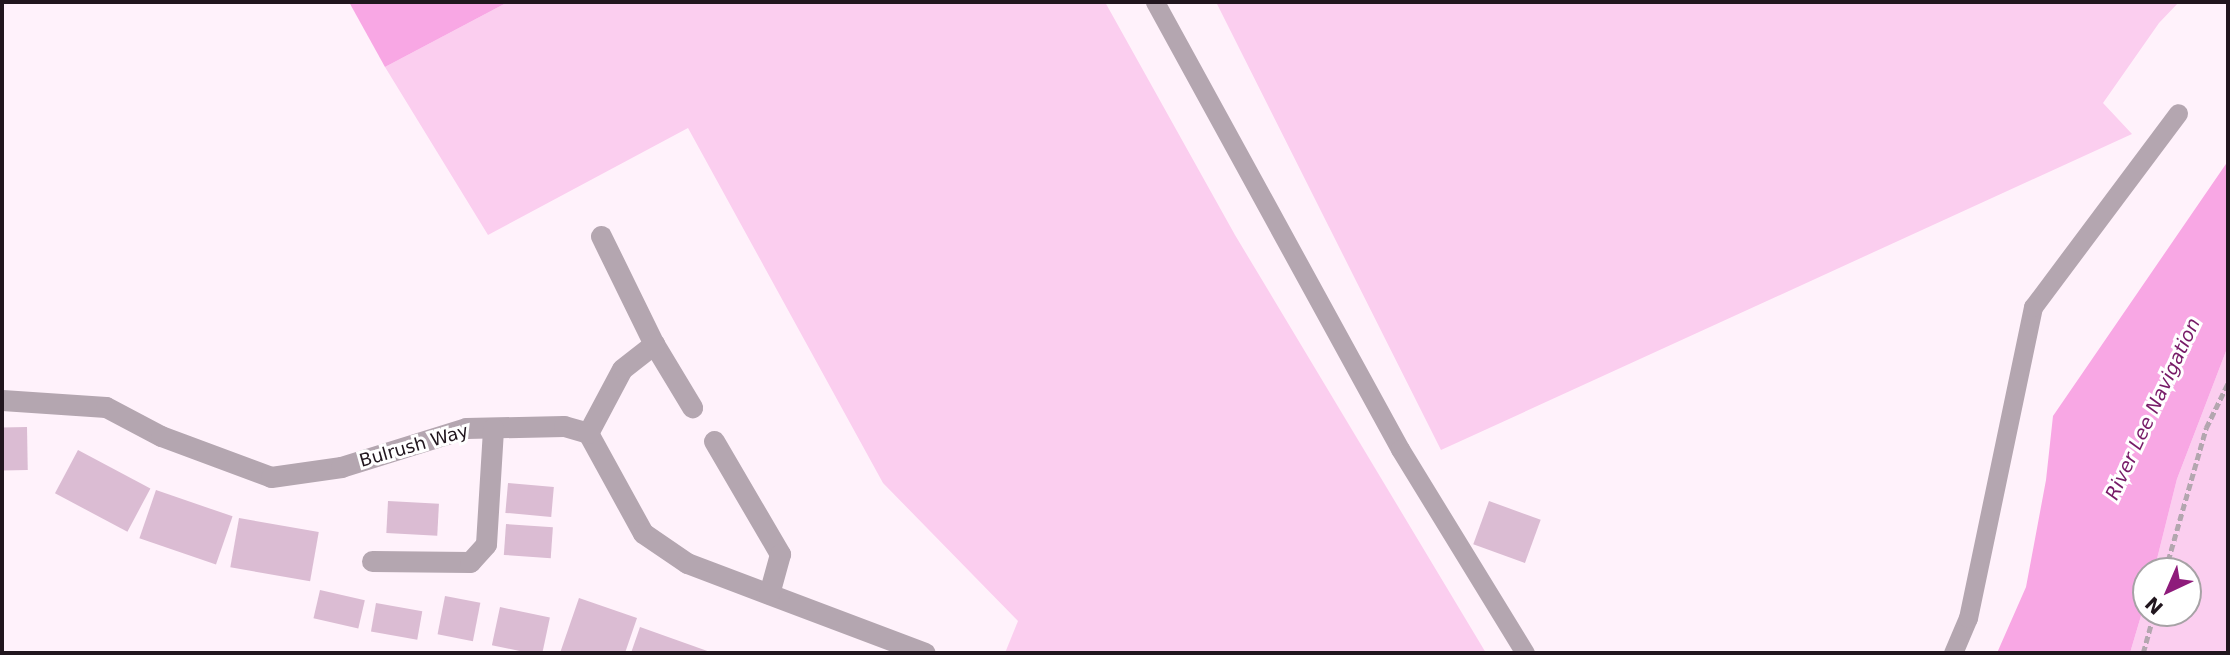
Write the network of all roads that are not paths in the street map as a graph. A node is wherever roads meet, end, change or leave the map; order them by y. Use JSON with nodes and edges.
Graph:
{"nodes":[{"id":1,"x":1155,"y":2,"type":"edge"},
{"id":2,"x":2178,"y":113,"type":"dead end"},
{"id":3,"x":601,"y":236,"type":"dead end"},
{"id":4,"x":654,"y":344,"type":"junction"},
{"id":5,"x":2,"y":400,"type":"edge"},
{"id":6,"x":692,"y":407,"type":"dead end"},
{"id":7,"x":493,"y":428,"type":"junction"},
{"id":8,"x":588,"y":433,"type":"junction"},
{"id":9,"x":714,"y":441,"type":"dead end"},
{"id":10,"x":372,"y":562,"type":"dead end"},
{"id":11,"x":769,"y":594,"type":"junction"},
{"id":12,"x":925,"y":653,"type":"edge"},
{"id":13,"x":1525,"y":653,"type":"edge"},
{"id":14,"x":1953,"y":653,"type":"edge"}],
"edges":[{"from":1,"to":13,"type":"lane"},
{"from":2,"to":14,"type":"lane"},
{"from":3,"to":4,"type":"street"},
{"from":4,"to":6,"type":"street"},
{"from":4,"to":8,"type":"street"},
{"from":5,"to":7,"type":"street","name":"Bulrush Way"},
{"from":7,"to":8,"type":"street","name":"Bulrush Way"},
{"from":7,"to":10,"type":"street"},
{"from":8,"to":11,"type":"street"},
{"from":9,"to":11,"type":"street"},
{"from":11,"to":12,"type":"street"}]}
